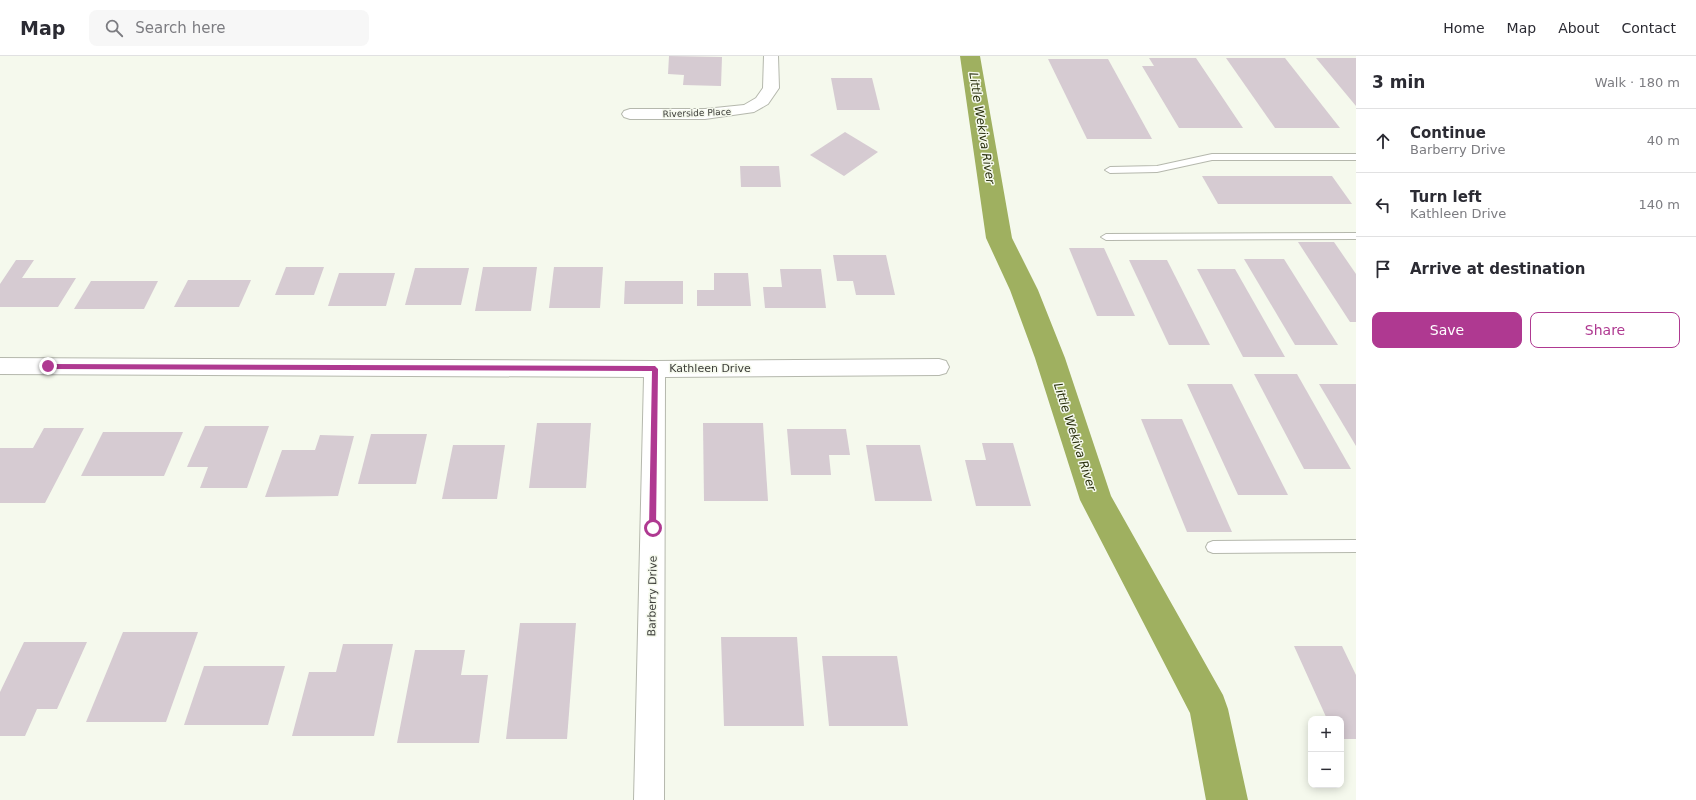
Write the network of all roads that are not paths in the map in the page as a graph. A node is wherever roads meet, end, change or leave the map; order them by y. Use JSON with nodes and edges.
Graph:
{"nodes":[{"id":1,"x":771,"y":56,"type":"edge"},
{"id":2,"x":630,"y":114,"type":"dead end"},
{"id":3,"x":1356,"y":157,"type":"edge"},
{"id":4,"x":1110,"y":170,"type":"dead end"},
{"id":5,"x":1106,"y":236,"type":"dead end"},
{"id":6,"x":1356,"y":236,"type":"edge"},
{"id":7,"x":0,"y":366,"type":"edge"},
{"id":8,"x":939,"y":367,"type":"dead end"},
{"id":9,"x":655,"y":369,"type":"junction"},
{"id":10,"x":1356,"y":546,"type":"edge"},
{"id":11,"x":1213,"y":547,"type":"dead end"},
{"id":12,"x":649,"y":800,"type":"edge"}],
"edges":[{"from":1,"to":2,"type":"street","name":"Riverside Place"},
{"from":3,"to":4,"type":"lane"},
{"from":5,"to":6,"type":"lane"},
{"from":7,"to":9,"type":"street","name":"Kathleen Drive"},
{"from":8,"to":9,"type":"street","name":"Kathleen Drive"},
{"from":9,"to":12,"type":"street","name":"Barberry Drive"},
{"from":10,"to":11,"type":"lane"}]}
